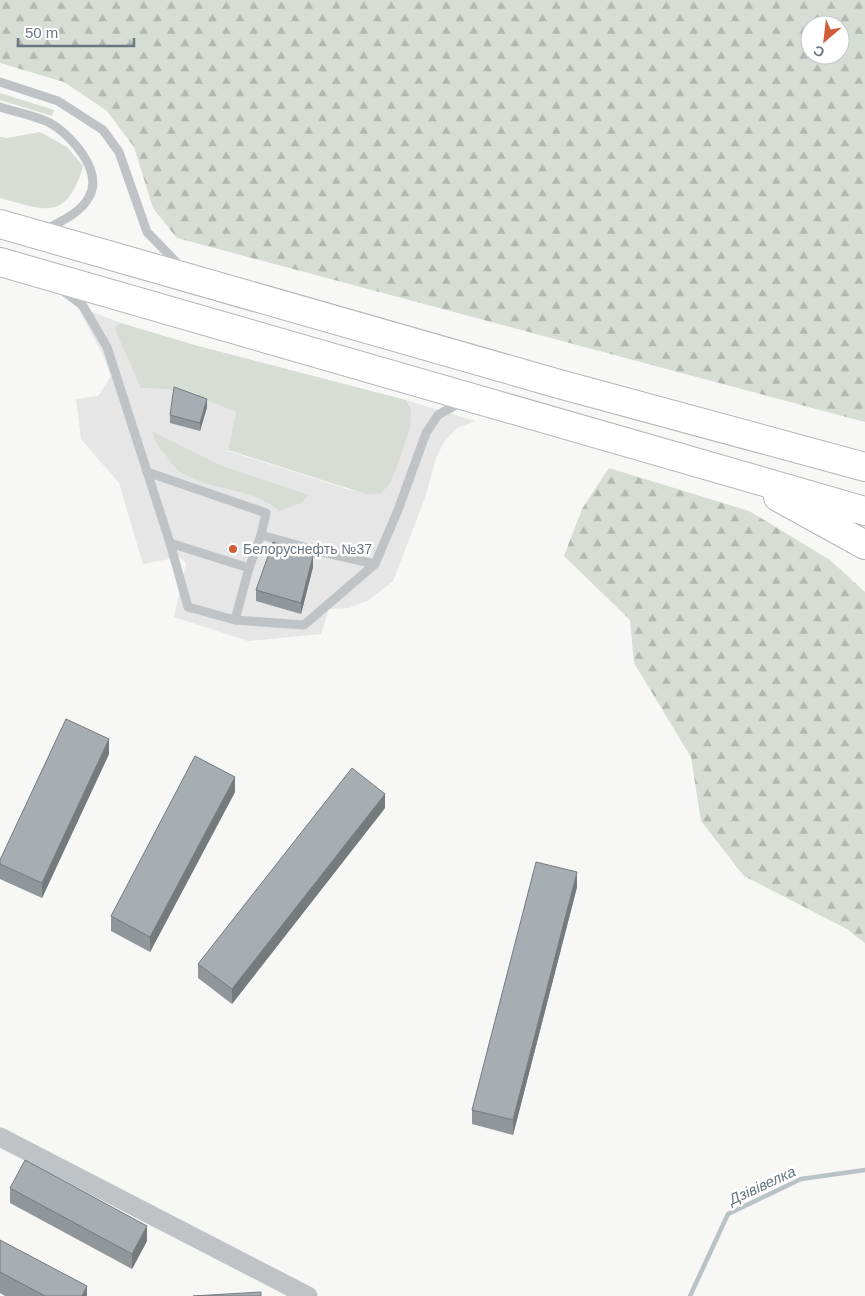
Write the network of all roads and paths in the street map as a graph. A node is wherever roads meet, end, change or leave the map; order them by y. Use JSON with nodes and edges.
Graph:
{"nodes":[{"id":1,"x":0,"y":82,"type":"edge"},
{"id":2,"x":0,"y":107,"type":"edge"},
{"id":3,"x":0,"y":224,"type":"edge"},
{"id":4,"x":37,"y":234,"type":"junction"},
{"id":5,"x":0,"y":262,"type":"edge"},
{"id":6,"x":42,"y":275,"type":"junction"},
{"id":7,"x":193,"y":278,"type":"junction"},
{"id":8,"x":481,"y":399,"type":"junction"},
{"id":9,"x":865,"y":467,"type":"edge"},
{"id":10,"x":147,"y":472,"type":"junction"},
{"id":11,"x":732,"y":473,"type":"junction"},
{"id":12,"x":865,"y":511,"type":"edge"},
{"id":13,"x":261,"y":535,"type":"junction"},
{"id":14,"x":170,"y":543,"type":"junction"},
{"id":15,"x":865,"y":545,"type":"edge"},
{"id":16,"x":375,"y":564,"type":"junction"},
{"id":17,"x":250,"y":568,"type":"junction"},
{"id":18,"x":235,"y":620,"type":"junction"},
{"id":19,"x":0,"y":1136,"type":"edge"},
{"id":20,"x":308,"y":1296,"type":"edge"}],
"edges":[{"from":1,"to":7,"type":"lane"},
{"from":2,"to":4,"type":"lane"},
{"from":3,"to":4,"type":"highway"},
{"from":4,"to":7,"type":"highway"},
{"from":5,"to":6,"type":"highway"},
{"from":6,"to":8,"type":"highway"},
{"from":6,"to":10,"type":"lane"},
{"from":7,"to":9,"type":"highway"},
{"from":8,"to":11,"type":"highway"},
{"from":8,"to":16,"type":"lane"},
{"from":10,"to":13,"type":"lane"},
{"from":10,"to":14,"type":"lane"},
{"from":11,"to":12,"type":"highway"},
{"from":11,"to":15,"type":"highway"},
{"from":13,"to":16,"type":"lane"},
{"from":13,"to":17,"type":"lane"},
{"from":14,"to":17,"type":"lane"},
{"from":14,"to":18,"type":"lane"},
{"from":16,"to":18,"type":"lane"},
{"from":17,"to":18,"type":"lane"},
{"from":19,"to":20,"type":"street"}]}
